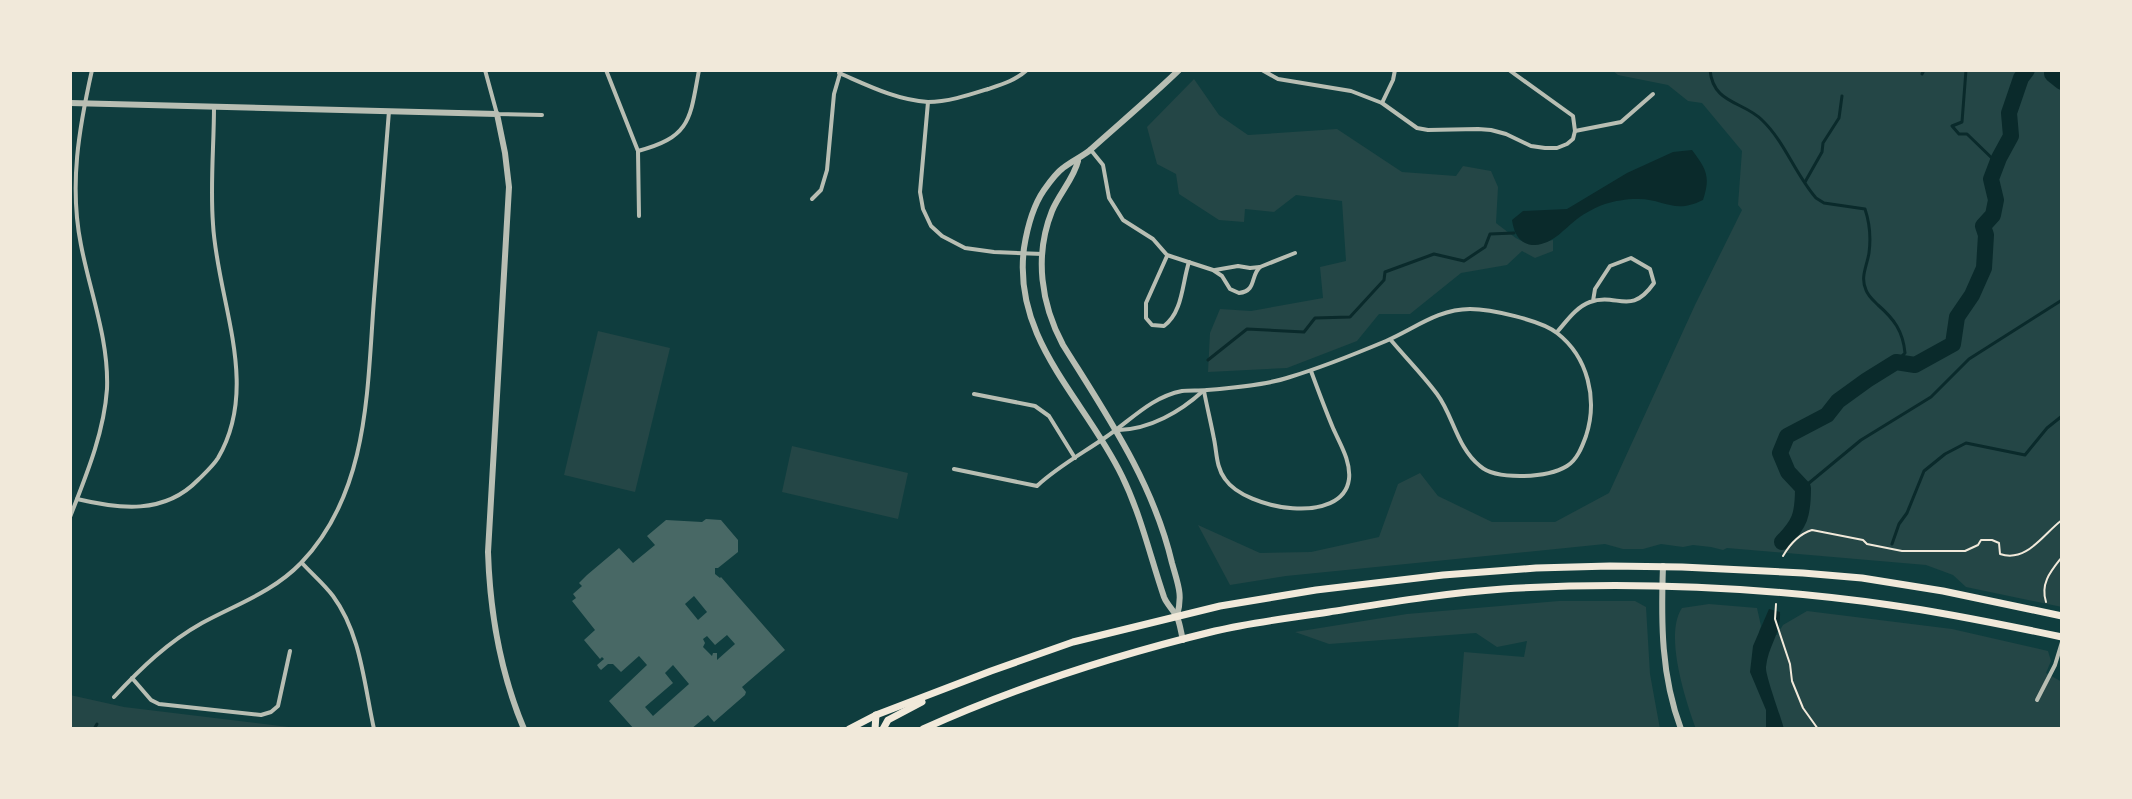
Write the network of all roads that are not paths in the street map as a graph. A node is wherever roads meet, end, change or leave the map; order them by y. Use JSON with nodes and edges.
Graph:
{"nodes":[{"id":1,"x":92,"y":70,"type":"edge"},
{"id":2,"x":485,"y":70,"type":"edge"},
{"id":3,"x":606,"y":70,"type":"edge"},
{"id":4,"x":699,"y":70,"type":"edge"},
{"id":5,"x":1027,"y":70,"type":"edge"},
{"id":6,"x":1179,"y":70,"type":"edge"},
{"id":7,"x":1262,"y":70,"type":"edge"},
{"id":8,"x":1395,"y":70,"type":"edge"},
{"id":9,"x":1509,"y":70,"type":"edge"},
{"id":10,"x":840,"y":71,"type":"edge"},
{"id":11,"x":1653,"y":94,"type":"dead end"},
{"id":12,"x":928,"y":102,"type":"junction"},
{"id":13,"x":70,"y":103,"type":"edge"},
{"id":14,"x":85,"y":103,"type":"junction"},
{"id":15,"x":1382,"y":103,"type":"junction"},
{"id":16,"x":214,"y":107,"type":"junction"},
{"id":17,"x":389,"y":111,"type":"junction"},
{"id":18,"x":497,"y":114,"type":"junction"},
{"id":19,"x":542,"y":115,"type":"dead end"},
{"id":20,"x":1575,"y":131,"type":"junction"},
{"id":21,"x":1090,"y":149,"type":"junction"},
{"id":22,"x":638,"y":151,"type":"junction"},
{"id":23,"x":1078,"y":160,"type":"junction"},
{"id":24,"x":812,"y":199,"type":"dead end"},
{"id":25,"x":639,"y":216,"type":"dead end"},
{"id":26,"x":80,"y":242,"type":"junction"},
{"id":27,"x":70,"y":244,"type":"edge"},
{"id":28,"x":1023,"y":253,"type":"junction"},
{"id":29,"x":1295,"y":253,"type":"dead end"},
{"id":30,"x":1043,"y":254,"type":"junction"},
{"id":31,"x":1167,"y":255,"type":"junction"},
{"id":32,"x":1189,"y":262,"type":"junction"},
{"id":33,"x":1260,"y":267,"type":"junction"},
{"id":34,"x":1213,"y":270,"type":"junction"},
{"id":35,"x":1593,"y":301,"type":"junction"},
{"id":36,"x":1557,"y":332,"type":"junction"},
{"id":37,"x":1390,"y":339,"type":"junction"},
{"id":38,"x":1311,"y":371,"type":"junction"},
{"id":39,"x":1204,"y":391,"type":"junction"},
{"id":40,"x":974,"y":394,"type":"dead end"},
{"id":41,"x":1116,"y":430,"type":"junction"},
{"id":42,"x":1101,"y":440,"type":"junction"},
{"id":43,"x":1075,"y":458,"type":"junction"},
{"id":44,"x":954,"y":469,"type":"dead end"},
{"id":45,"x":77,"y":499,"type":"junction"},
{"id":46,"x":70,"y":517,"type":"edge"},
{"id":47,"x":302,"y":563,"type":"junction"},
{"id":48,"x":1663,"y":566,"type":"junction"},
{"id":49,"x":1662,"y":587,"type":"junction"},
{"id":50,"x":1177,"y":616,"type":"junction"},
{"id":51,"x":2062,"y":616,"type":"edge"},
{"id":52,"x":1183,"y":640,"type":"junction"},
{"id":53,"x":2062,"y":640,"type":"edge"},
{"id":54,"x":290,"y":651,"type":"dead end"},
{"id":55,"x":132,"y":678,"type":"junction"},
{"id":56,"x":945,"y":690,"type":"junction"},
{"id":57,"x":114,"y":697,"type":"dead end"},
{"id":58,"x":2037,"y":700,"type":"dead end"},
{"id":59,"x":876,"y":715,"type":"junction"},
{"id":60,"x":374,"y":729,"type":"edge"},
{"id":61,"x":524,"y":729,"type":"edge"},
{"id":62,"x":849,"y":729,"type":"edge"},
{"id":63,"x":875,"y":729,"type":"edge"},
{"id":64,"x":883,"y":729,"type":"edge"},
{"id":65,"x":923,"y":729,"type":"edge"},
{"id":66,"x":1681,"y":729,"type":"edge"}],
"edges":[{"from":1,"to":14,"type":"street"},
{"from":2,"to":18,"type":"street"},
{"from":3,"to":22,"type":"street"},
{"from":4,"to":22,"type":"street"},
{"from":5,"to":12,"type":"street"},
{"from":6,"to":21,"type":"street"},
{"from":7,"to":15,"type":"street"},
{"from":8,"to":15,"type":"street"},
{"from":9,"to":20,"type":"street"},
{"from":10,"to":12,"type":"street"},
{"from":10,"to":24,"type":"street"},
{"from":11,"to":20,"type":"street"},
{"from":12,"to":28,"type":"street"},
{"from":13,"to":14,"type":"street"},
{"from":14,"to":16,"type":"street"},
{"from":14,"to":26,"type":"street"},
{"from":15,"to":20,"type":"street"},
{"from":16,"to":17,"type":"street"},
{"from":16,"to":45,"type":"street"},
{"from":17,"to":18,"type":"street"},
{"from":17,"to":47,"type":"street"},
{"from":18,"to":19,"type":"street"},
{"from":18,"to":61,"type":"street"},
{"from":21,"to":23,"type":"street"},
{"from":21,"to":31,"type":"street"},
{"from":22,"to":25,"type":"street"},
{"from":23,"to":28,"type":"street"},
{"from":23,"to":30,"type":"street"},
{"from":26,"to":27,"type":"street"},
{"from":26,"to":45,"type":"street"},
{"from":28,"to":30,"type":"street"},
{"from":28,"to":42,"type":"street"},
{"from":29,"to":33,"type":"street"},
{"from":30,"to":41,"type":"street"},
{"from":31,"to":32,"type":"street"},
{"from":31,"to":32,"type":"street"},
{"from":32,"to":34,"type":"street"},
{"from":33,"to":34,"type":"street"},
{"from":33,"to":34,"type":"street"},
{"from":35,"to":35,"type":"street"},
{"from":35,"to":36,"type":"street"},
{"from":36,"to":37,"type":"street"},
{"from":36,"to":37,"type":"street"},
{"from":37,"to":38,"type":"street"},
{"from":38,"to":39,"type":"street"},
{"from":38,"to":39,"type":"street"},
{"from":39,"to":41,"type":"street"},
{"from":39,"to":41,"type":"street"},
{"from":40,"to":43,"type":"street"},
{"from":41,"to":42,"type":"street"},
{"from":41,"to":50,"type":"street"},
{"from":42,"to":43,"type":"street"},
{"from":42,"to":50,"type":"street"},
{"from":43,"to":44,"type":"street"},
{"from":45,"to":46,"type":"street"},
{"from":47,"to":55,"type":"street"},
{"from":47,"to":60,"type":"street"},
{"from":48,"to":49,"type":"street"},
{"from":48,"to":50,"type":"main road"},
{"from":48,"to":51,"type":"main road"},
{"from":49,"to":52,"type":"main road"},
{"from":49,"to":53,"type":"main road"},
{"from":49,"to":66,"type":"street"},
{"from":50,"to":52,"type":"street"},
{"from":50,"to":56,"type":"main road"},
{"from":52,"to":65,"type":"main road"},
{"from":53,"to":58,"type":"street"},
{"from":54,"to":55,"type":"street"},
{"from":55,"to":57,"type":"street"},
{"from":56,"to":59,"type":"main road"},
{"from":56,"to":64,"type":"main road"},
{"from":59,"to":62,"type":"main road"},
{"from":59,"to":63,"type":"main road"}]}
